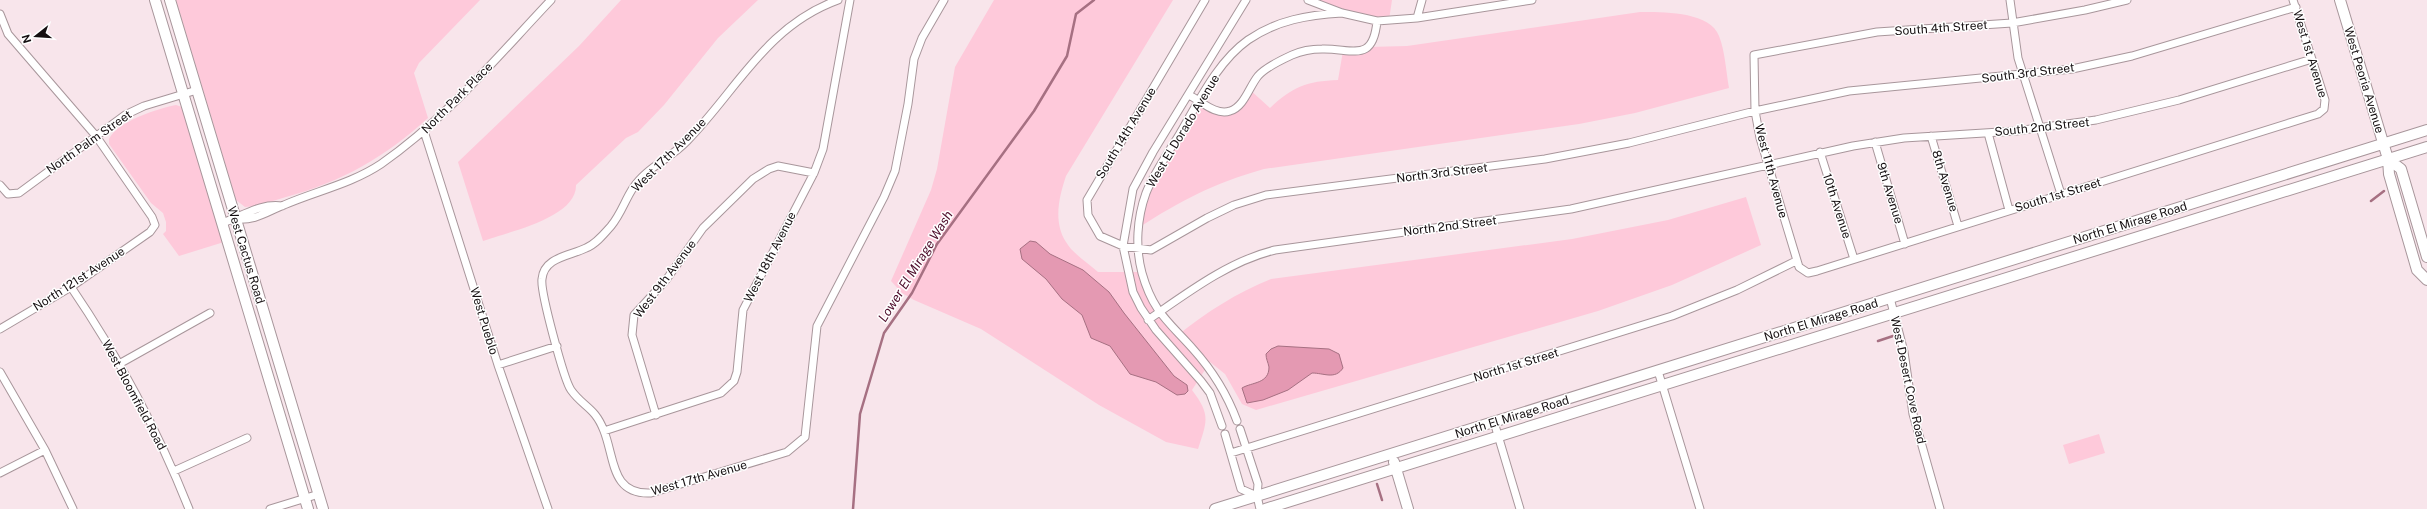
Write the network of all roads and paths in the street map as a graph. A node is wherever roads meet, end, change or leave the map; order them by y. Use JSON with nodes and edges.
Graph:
{"nodes":[{"id":1,"x":155,"y":0,"type":"edge"},
{"id":2,"x":170,"y":0,"type":"edge"},
{"id":3,"x":551,"y":0,"type":"edge"},
{"id":4,"x":838,"y":0,"type":"edge"},
{"id":5,"x":850,"y":0,"type":"edge"},
{"id":6,"x":944,"y":0,"type":"edge"},
{"id":7,"x":1205,"y":0,"type":"edge"},
{"id":8,"x":1246,"y":0,"type":"edge"},
{"id":9,"x":1308,"y":0,"type":"edge"},
{"id":10,"x":1422,"y":0,"type":"edge"},
{"id":11,"x":1532,"y":0,"type":"edge"},
{"id":12,"x":2010,"y":0,"type":"edge"},
{"id":13,"x":2127,"y":0,"type":"edge"},
{"id":14,"x":2340,"y":0,"type":"edge"},
{"id":15,"x":2294,"y":4,"type":"edge"},
{"id":16,"x":0,"y":14,"type":"edge"},
{"id":17,"x":1342,"y":14,"type":"junction"},
{"id":18,"x":1417,"y":18,"type":"junction"},
{"id":19,"x":1377,"y":21,"type":"junction"},
{"id":20,"x":2012,"y":22,"type":"junction"},
{"id":21,"x":1754,"y":55,"type":"joint"},
{"id":22,"x":2312,"y":59,"type":"junction"},
{"id":23,"x":2024,"y":75,"type":"junction"},
{"id":24,"x":197,"y":90,"type":"junction"},
{"id":25,"x":183,"y":94,"type":"junction"},
{"id":26,"x":1189,"y":95,"type":"junction"},
{"id":27,"x":1200,"y":100,"type":"junction"},
{"id":28,"x":2324,"y":109,"type":"joint"},
{"id":29,"x":1755,"y":110,"type":"junction"},
{"id":30,"x":2041,"y":128,"type":"junction"},
{"id":31,"x":2427,"y":130,"type":"edge"},
{"id":32,"x":424,"y":131,"type":"junction"},
{"id":33,"x":1988,"y":133,"type":"junction"},
{"id":34,"x":96,"y":136,"type":"junction"},
{"id":35,"x":1931,"y":136,"type":"junction"},
{"id":36,"x":1875,"y":142,"type":"junction"},
{"id":37,"x":2427,"y":147,"type":"edge"},
{"id":38,"x":2386,"y":151,"type":"junction"},
{"id":39,"x":1820,"y":152,"type":"junction"},
{"id":40,"x":1767,"y":165,"type":"junction"},
{"id":41,"x":814,"y":173,"type":"junction"},
{"id":42,"x":0,"y":185,"type":"edge"},
{"id":43,"x":2061,"y":194,"type":"junction"},
{"id":44,"x":2009,"y":210,"type":"junction"},
{"id":45,"x":235,"y":219,"type":"junction"},
{"id":46,"x":222,"y":223,"type":"junction"},
{"id":47,"x":1958,"y":226,"type":"junction"},
{"id":48,"x":1905,"y":244,"type":"junction"},
{"id":49,"x":1123,"y":246,"type":"junction"},
{"id":50,"x":1136,"y":247,"type":"junction"},
{"id":51,"x":2427,"y":257,"type":"edge"},
{"id":52,"x":1854,"y":259,"type":"junction"},
{"id":53,"x":1796,"y":261,"type":"junction"},
{"id":54,"x":2427,"y":280,"type":"edge"},
{"id":55,"x":71,"y":287,"type":"junction"},
{"id":56,"x":1890,"y":298,"type":"junction"},
{"id":57,"x":1159,"y":312,"type":"junction"},
{"id":58,"x":1894,"y":312,"type":"junction"},
{"id":59,"x":210,"y":313,"type":"dead end"},
{"id":60,"x":1148,"y":320,"type":"junction"},
{"id":61,"x":0,"y":329,"type":"edge"},
{"id":62,"x":557,"y":346,"type":"junction"},
{"id":63,"x":118,"y":364,"type":"junction"},
{"id":64,"x":498,"y":365,"type":"junction"},
{"id":65,"x":1658,"y":371,"type":"junction"},
{"id":66,"x":0,"y":372,"type":"edge"},
{"id":67,"x":1662,"y":384,"type":"junction"},
{"id":68,"x":656,"y":415,"type":"junction"},
{"id":69,"x":1237,"y":421,"type":"dead end"},
{"id":70,"x":1494,"y":422,"type":"junction"},
{"id":71,"x":1222,"y":426,"type":"dead end"},
{"id":72,"x":1240,"y":430,"type":"dead end"},
{"id":73,"x":604,"y":431,"type":"junction"},
{"id":74,"x":1225,"y":434,"type":"dead end"},
{"id":75,"x":1498,"y":436,"type":"junction"},
{"id":76,"x":247,"y":438,"type":"dead end"},
{"id":77,"x":1248,"y":448,"type":"junction"},
{"id":78,"x":45,"y":450,"type":"junction"},
{"id":79,"x":1231,"y":453,"type":"junction"},
{"id":80,"x":1391,"y":454,"type":"junction"},
{"id":81,"x":1396,"y":468,"type":"junction"},
{"id":82,"x":174,"y":471,"type":"junction"},
{"id":83,"x":0,"y":474,"type":"edge"},
{"id":84,"x":319,"y":494,"type":"junction"},
{"id":85,"x":1257,"y":496,"type":"junction"},
{"id":86,"x":305,"y":498,"type":"junction"},
{"id":87,"x":73,"y":509,"type":"edge"},
{"id":88,"x":189,"y":509,"type":"edge"},
{"id":89,"x":270,"y":509,"type":"edge"},
{"id":90,"x":308,"y":509,"type":"edge"},
{"id":91,"x":323,"y":509,"type":"edge"},
{"id":92,"x":548,"y":509,"type":"edge"},
{"id":93,"x":1215,"y":509,"type":"edge"},
{"id":94,"x":1260,"y":509,"type":"edge"},
{"id":95,"x":1265,"y":509,"type":"edge"},
{"id":96,"x":1408,"y":509,"type":"edge"},
{"id":97,"x":1520,"y":509,"type":"edge"},
{"id":98,"x":1700,"y":509,"type":"edge"},
{"id":99,"x":1940,"y":509,"type":"edge"}],
"edges":[{"from":1,"to":25,"type":"main road","name":"West Cactus Road"},
{"from":2,"to":24,"type":"main road","name":"West Cactus Road"},
{"from":3,"to":32,"type":"street","name":"North Park Place"},
{"from":4,"to":62,"type":"street","name":"West 17th Avenue"},
{"from":5,"to":41,"type":"street","name":"West 18th Avenue"},
{"from":6,"to":73,"type":"street","name":"West 17th Avenue"},
{"from":7,"to":49,"type":"street","name":"South 14th Avenue"},
{"from":8,"to":26,"type":"street","name":"West El Dorado Avenue"},
{"from":9,"to":17,"type":"street"},
{"from":10,"to":18,"type":"street"},
{"from":11,"to":18,"type":"street"},
{"from":12,"to":20,"type":"street"},
{"from":13,"to":20,"type":"street","name":"South 4th Street"},
{"from":14,"to":38,"type":"main road","name":"West Peoria Avenue"},
{"from":15,"to":22,"type":"street","name":"West 1st Avenue"},
{"from":15,"to":23,"type":"street","name":"South 3rd Street"},
{"from":16,"to":34,"type":"street"},
{"from":17,"to":19,"type":"street"},
{"from":17,"to":27,"type":"street","name":"West El Dorado Avenue"},
{"from":18,"to":19,"type":"street"},
{"from":19,"to":27,"type":"street"},
{"from":20,"to":21,"type":"street","name":"South 4th Street"},
{"from":20,"to":23,"type":"street"},
{"from":21,"to":29,"type":"street","name":"West 11th Avenue"},
{"from":22,"to":28,"type":"street","name":"West 1st Avenue"},
{"from":22,"to":30,"type":"street","name":"South 2nd Street"},
{"from":23,"to":29,"type":"street","name":"South 3rd Street"},
{"from":23,"to":30,"type":"street"},
{"from":24,"to":25,"type":"street","name":"North Palm Street"},
{"from":24,"to":45,"type":"main road","name":"West Cactus Road"},
{"from":25,"to":34,"type":"street","name":"North Palm Street"},
{"from":25,"to":46,"type":"main road","name":"West Cactus Road"},
{"from":26,"to":27,"type":"street"},
{"from":26,"to":49,"type":"street","name":"West El Dorado Avenue"},
{"from":27,"to":50,"type":"street","name":"West El Dorado Avenue"},
{"from":28,"to":43,"type":"street","name":"South 1st Street"},
{"from":29,"to":40,"type":"street","name":"West 11th Avenue"},
{"from":29,"to":50,"type":"street","name":"North 3rd Street"},
{"from":30,"to":33,"type":"street","name":"South 2nd Street"},
{"from":30,"to":43,"type":"street"},
{"from":31,"to":38,"type":"main road","name":"North El Mirage Road"},
{"from":32,"to":45,"type":"street","name":"North Park Place"},
{"from":32,"to":64,"type":"street","name":"West Pueblo"},
{"from":33,"to":35,"type":"street","name":"South 2nd Street"},
{"from":33,"to":44,"type":"street"},
{"from":34,"to":42,"type":"street","name":"North Palm Street"},
{"from":34,"to":55,"type":"street","name":"North 121st Avenue"},
{"from":35,"to":36,"type":"street","name":"South 2nd Street"},
{"from":35,"to":47,"type":"street","name":"8th Avenue"},
{"from":36,"to":39,"type":"street","name":"South 2nd Street"},
{"from":36,"to":48,"type":"street","name":"9th Avenue"},
{"from":37,"to":38,"type":"main road","name":"North El Mirage Road"},
{"from":38,"to":51,"type":"main road","name":"West Peoria Avenue"},
{"from":38,"to":54,"type":"main road","name":"West Peoria Avenue"},
{"from":38,"to":56,"type":"main road","name":"North El Mirage Road"},
{"from":38,"to":58,"type":"main road","name":"North El Mirage Road"},
{"from":39,"to":40,"type":"street","name":"South 2nd Street"},
{"from":39,"to":52,"type":"street","name":"10th Avenue"},
{"from":40,"to":53,"type":"street","name":"West 11th Avenue"},
{"from":40,"to":57,"type":"street","name":"North 2nd Street"},
{"from":41,"to":68,"type":"street","name":"West 18th Avenue"},
{"from":41,"to":68,"type":"street","name":"West 9th Avenue"},
{"from":43,"to":44,"type":"street","name":"South 1st Street"},
{"from":44,"to":47,"type":"street","name":"South 1st Street"},
{"from":45,"to":46,"type":"street","name":"North Park Place"},
{"from":45,"to":84,"type":"main road","name":"West Cactus Road"},
{"from":46,"to":86,"type":"main road","name":"West Cactus Road"},
{"from":47,"to":48,"type":"street","name":"South 1st Street"},
{"from":48,"to":52,"type":"street","name":"South 1st Street"},
{"from":49,"to":50,"type":"street","name":"South 14th Avenue"},
{"from":49,"to":60,"type":"street","name":"West El Dorado Avenue"},
{"from":50,"to":57,"type":"street","name":"West El Dorado Avenue"},
{"from":52,"to":53,"type":"street","name":"South 1st Street"},
{"from":53,"to":77,"type":"street","name":"North 1st Street"},
{"from":55,"to":61,"type":"street","name":"North 121st Avenue"},
{"from":55,"to":63,"type":"street","name":"West Bloomfield Road"},
{"from":56,"to":58,"type":"street","name":"West Desert Cove Road"},
{"from":56,"to":65,"type":"main road","name":"North El Mirage Road"},
{"from":57,"to":60,"type":"street","name":"North 2nd Street"},
{"from":57,"to":69,"type":"street","name":"West El Dorado Avenue"},
{"from":58,"to":67,"type":"main road","name":"North El Mirage Road"},
{"from":58,"to":99,"type":"street","name":"West Desert Cove Road"},
{"from":59,"to":63,"type":"street"},
{"from":60,"to":71,"type":"street","name":"West El Dorado Avenue"},
{"from":62,"to":64,"type":"street"},
{"from":62,"to":73,"type":"street","name":"West 17th Avenue"},
{"from":63,"to":82,"type":"street","name":"West Bloomfield Road"},
{"from":64,"to":92,"type":"street","name":"West Pueblo"},
{"from":65,"to":67,"type":"street"},
{"from":65,"to":70,"type":"main road","name":"North El Mirage Road"},
{"from":66,"to":78,"type":"street"},
{"from":67,"to":75,"type":"main road","name":"North El Mirage Road"},
{"from":67,"to":98,"type":"street"},
{"from":68,"to":73,"type":"street","name":"West 18th Avenue"},
{"from":70,"to":75,"type":"street"},
{"from":70,"to":80,"type":"main road","name":"North El Mirage Road"},
{"from":72,"to":77,"type":"street"},
{"from":74,"to":79,"type":"street"},
{"from":75,"to":81,"type":"main road","name":"North El Mirage Road"},
{"from":75,"to":97,"type":"street"},
{"from":76,"to":82,"type":"street"},
{"from":77,"to":79,"type":"street","name":"North 1st Street"},
{"from":77,"to":85,"type":"street"},
{"from":78,"to":83,"type":"street"},
{"from":78,"to":87,"type":"street"},
{"from":79,"to":85,"type":"street"},
{"from":80,"to":81,"type":"main road"},
{"from":80,"to":85,"type":"main road","name":"North El Mirage Road"},
{"from":81,"to":95,"type":"main road","name":"North El Mirage Road"},
{"from":81,"to":96,"type":"main road"},
{"from":82,"to":88,"type":"street","name":"West Bloomfield Road"},
{"from":84,"to":86,"type":"street"},
{"from":84,"to":91,"type":"main road","name":"West Cactus Road"},
{"from":85,"to":93,"type":"main road","name":"North El Mirage Road"},
{"from":85,"to":94,"type":"street"},
{"from":86,"to":89,"type":"street"},
{"from":86,"to":90,"type":"main road","name":"West Cactus Road"}]}
